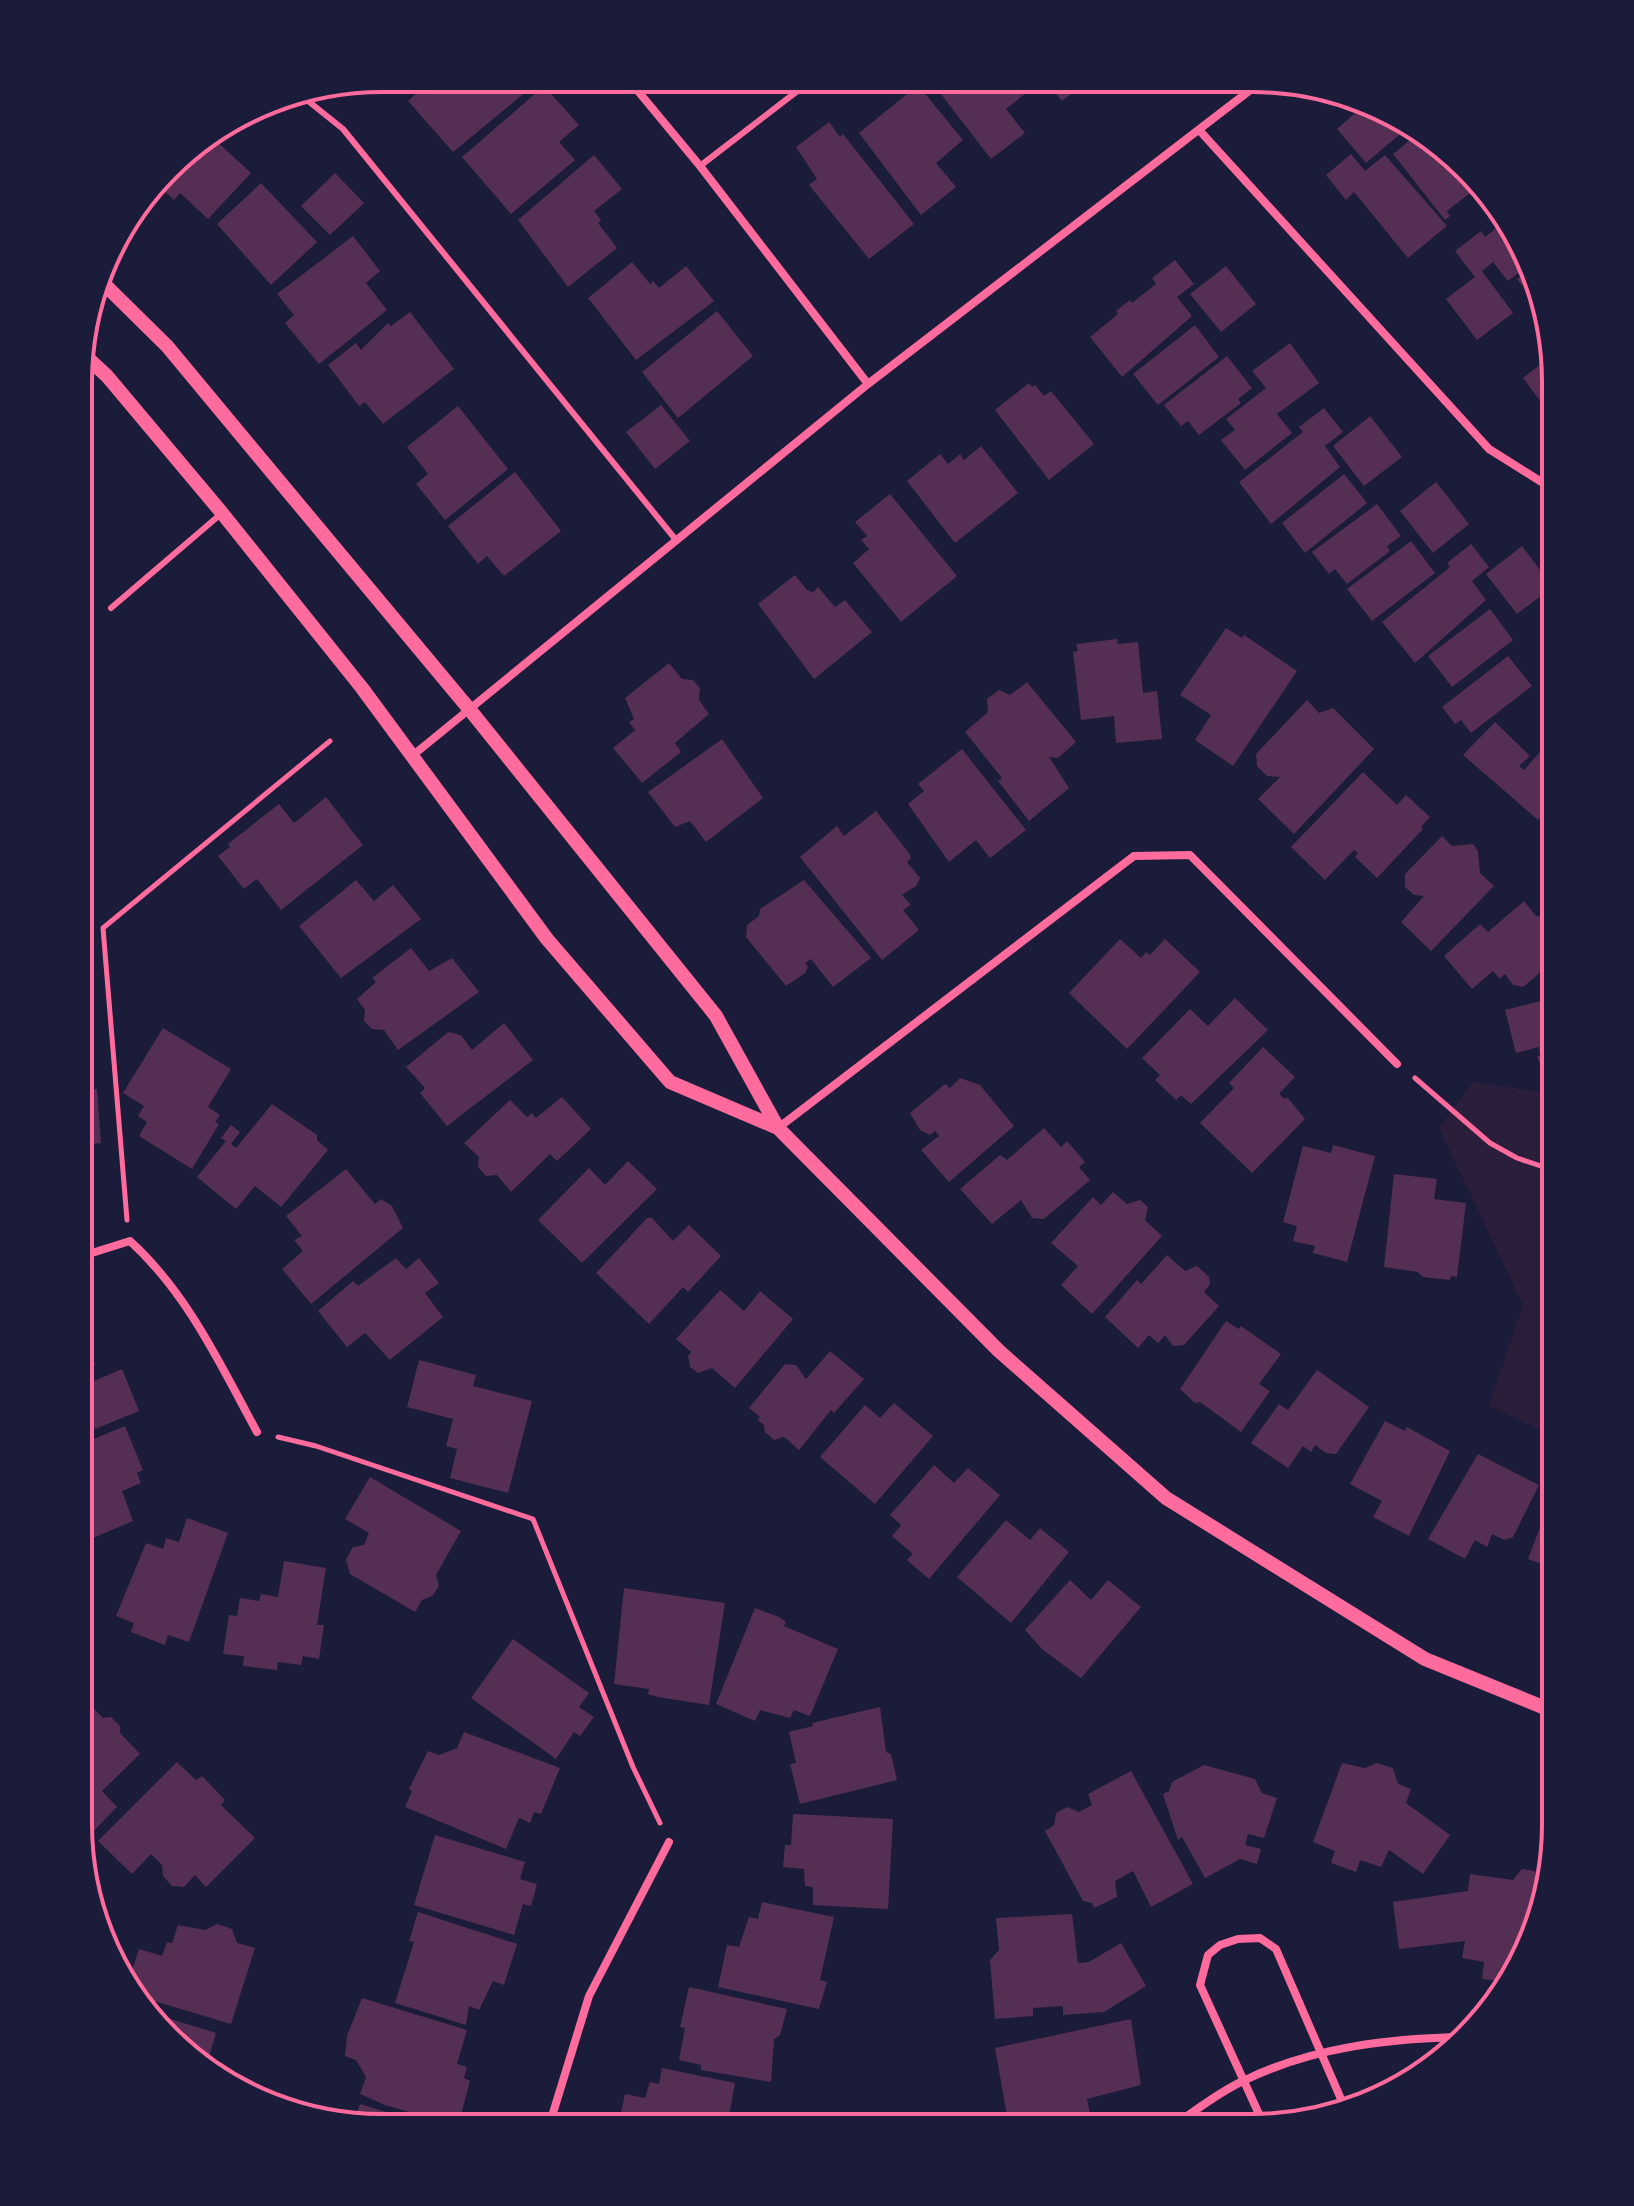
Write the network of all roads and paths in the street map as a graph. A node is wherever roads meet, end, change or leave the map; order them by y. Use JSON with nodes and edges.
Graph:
{"nodes":[{"id":1,"x":639,"y":92,"type":"edge"},
{"id":2,"x":796,"y":92,"type":"edge"},
{"id":3,"x":1248,"y":92,"type":"edge"},
{"id":4,"x":309,"y":102,"type":"edge"},
{"id":5,"x":1200,"y":131,"type":"junction"},
{"id":6,"x":700,"y":166,"type":"junction"},
{"id":7,"x":108,"y":287,"type":"edge"},
{"id":8,"x":93,"y":363,"type":"edge"},
{"id":9,"x":868,"y":384,"type":"junction"},
{"id":10,"x":1542,"y":482,"type":"edge"},
{"id":11,"x":222,"y":513,"type":"junction"},
{"id":12,"x":676,"y":540,"type":"junction"},
{"id":13,"x":111,"y":608,"type":"dead end"},
{"id":14,"x":470,"y":710,"type":"junction"},
{"id":15,"x":330,"y":741,"type":"dead end"},
{"id":16,"x":412,"y":756,"type":"junction"},
{"id":17,"x":1397,"y":1064,"type":"joint"},
{"id":18,"x":778,"y":1128,"type":"junction"},
{"id":19,"x":1542,"y":1166,"type":"edge"},
{"id":20,"x":130,"y":1241,"type":"junction"},
{"id":21,"x":92,"y":1253,"type":"edge"},
{"id":22,"x":257,"y":1432,"type":"joint"},
{"id":23,"x":1542,"y":1707,"type":"edge"},
{"id":24,"x":669,"y":1842,"type":"joint"},
{"id":25,"x":1448,"y":2037,"type":"edge"},
{"id":26,"x":1323,"y":2051,"type":"junction"},
{"id":27,"x":1243,"y":2081,"type":"junction"},
{"id":28,"x":1342,"y":2100,"type":"edge"},
{"id":29,"x":553,"y":2114,"type":"edge"},
{"id":30,"x":1192,"y":2114,"type":"edge"},
{"id":31,"x":1259,"y":2114,"type":"edge"}],
"edges":[{"from":1,"to":6,"type":"street"},
{"from":2,"to":6,"type":"lane"},
{"from":3,"to":5,"type":"street"},
{"from":4,"to":12,"type":"lane"},
{"from":5,"to":9,"type":"street"},
{"from":5,"to":10,"type":"street"},
{"from":6,"to":9,"type":"street"},
{"from":7,"to":14,"type":"street"},
{"from":8,"to":11,"type":"street"},
{"from":9,"to":12,"type":"street"},
{"from":11,"to":13,"type":"lane"},
{"from":11,"to":16,"type":"street"},
{"from":12,"to":14,"type":"street"},
{"from":14,"to":16,"type":"street"},
{"from":14,"to":18,"type":"street"},
{"from":15,"to":20,"type":"path"},
{"from":16,"to":18,"type":"street"},
{"from":17,"to":18,"type":"street"},
{"from":17,"to":19,"type":"path"},
{"from":18,"to":23,"type":"street"},
{"from":20,"to":21,"type":"street"},
{"from":20,"to":22,"type":"street"},
{"from":22,"to":24,"type":"path"},
{"from":24,"to":29,"type":"street"},
{"from":25,"to":26,"type":"street"},
{"from":26,"to":27,"type":"street"},
{"from":26,"to":27,"type":"street"},
{"from":26,"to":28,"type":"street"},
{"from":27,"to":30,"type":"street"},
{"from":27,"to":31,"type":"street"}]}
